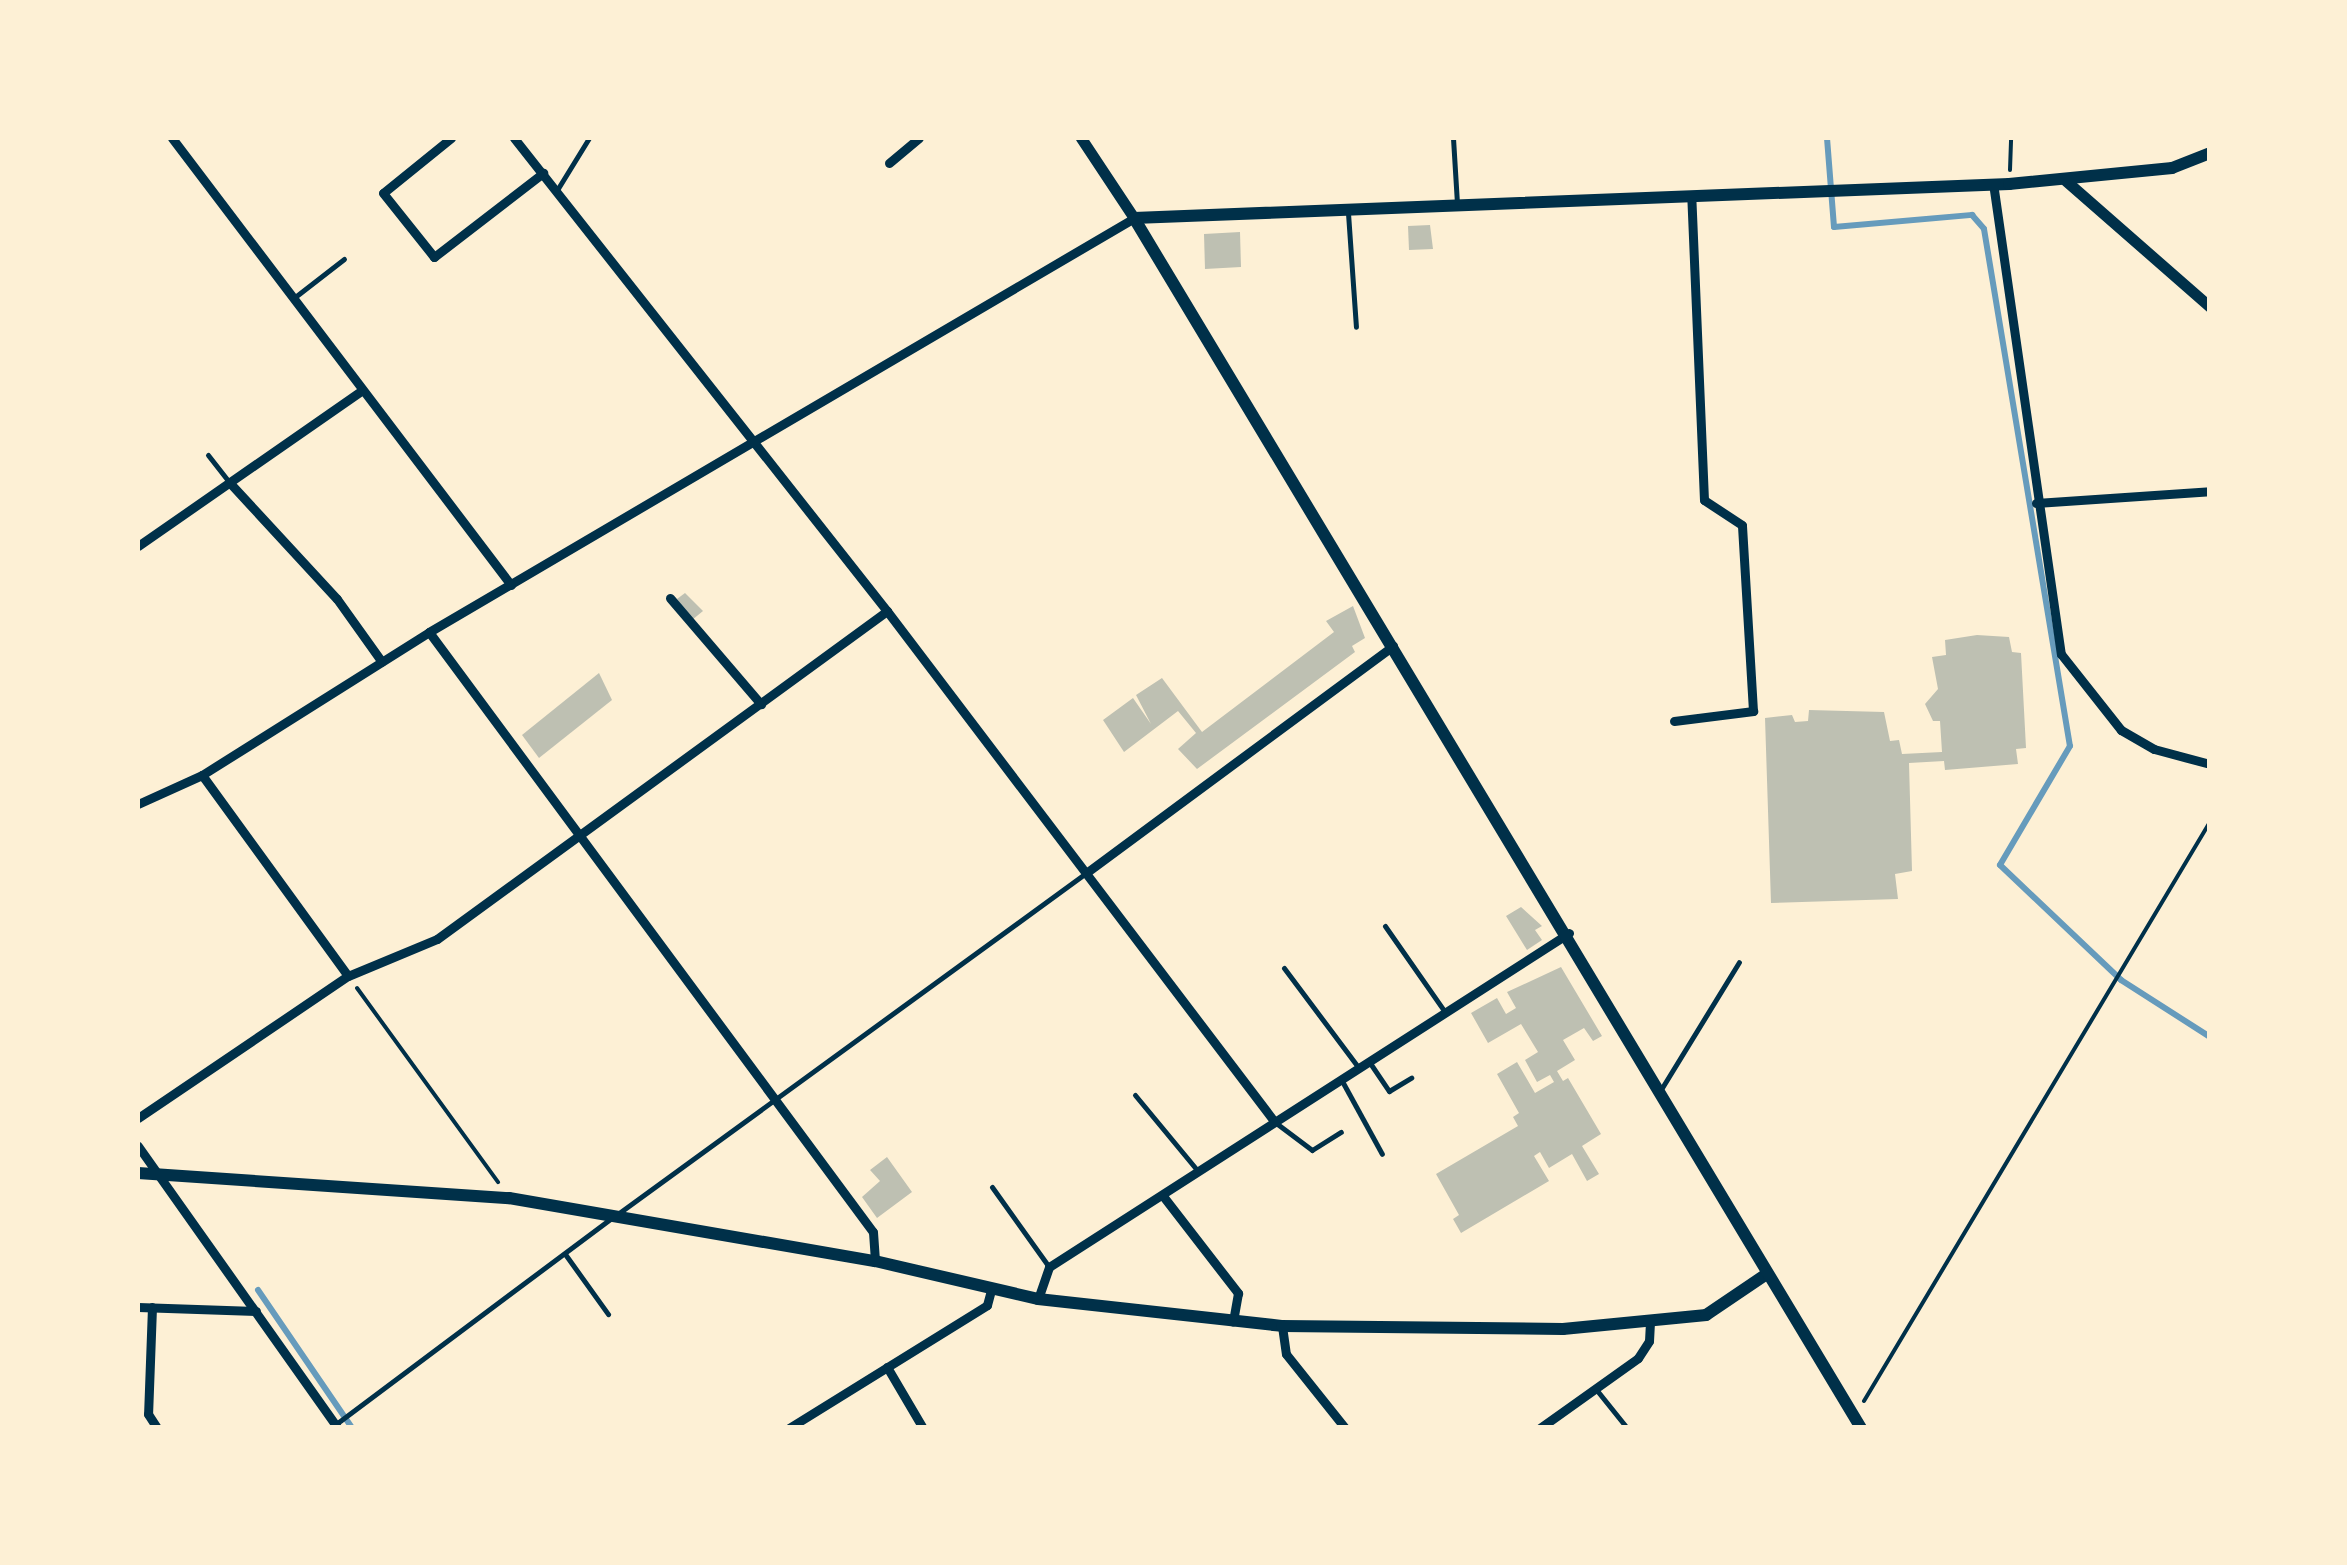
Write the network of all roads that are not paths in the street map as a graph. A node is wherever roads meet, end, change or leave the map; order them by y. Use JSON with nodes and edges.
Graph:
{"nodes":[{"id":1,"x":172,"y":138,"type":"edge"},
{"id":2,"x":451,"y":138,"type":"edge"},
{"id":3,"x":514,"y":138,"type":"edge"},
{"id":4,"x":589,"y":138,"type":"edge"},
{"id":5,"x":918,"y":138,"type":"edge"},
{"id":6,"x":1081,"y":138,"type":"edge"},
{"id":7,"x":1453,"y":138,"type":"edge"},
{"id":8,"x":2208,"y":154,"type":"edge"},
{"id":9,"x":889,"y":163,"type":"dead end"},
{"id":10,"x":542,"y":172,"type":"junction"},
{"id":11,"x":2065,"y":180,"type":"junction"},
{"id":12,"x":1992,"y":183,"type":"junction"},
{"id":13,"x":557,"y":190,"type":"junction"},
{"id":14,"x":1692,"y":196,"type":"junction"},
{"id":15,"x":1456,"y":205,"type":"junction"},
{"id":16,"x":1348,"y":210,"type":"junction"},
{"id":17,"x":1134,"y":218,"type":"junction"},
{"id":18,"x":344,"y":259,"type":"dead end"},
{"id":19,"x":293,"y":299,"type":"junction"},
{"id":20,"x":2210,"y":308,"type":"edge"},
{"id":21,"x":1356,"y":326,"type":"dead end"},
{"id":22,"x":361,"y":392,"type":"junction"},
{"id":23,"x":755,"y":442,"type":"junction"},
{"id":24,"x":208,"y":455,"type":"dead end"},
{"id":25,"x":230,"y":482,"type":"junction"},
{"id":26,"x":2210,"y":490,"type":"edge"},
{"id":27,"x":2036,"y":503,"type":"junction"},
{"id":28,"x":138,"y":546,"type":"edge"},
{"id":29,"x":511,"y":585,"type":"junction"},
{"id":30,"x":670,"y":598,"type":"dead end"},
{"id":31,"x":887,"y":611,"type":"junction"},
{"id":32,"x":429,"y":632,"type":"junction"},
{"id":33,"x":1394,"y":646,"type":"junction"},
{"id":34,"x":382,"y":662,"type":"junction"},
{"id":35,"x":760,"y":704,"type":"junction"},
{"id":36,"x":1674,"y":720,"type":"dead end"},
{"id":37,"x":2210,"y":764,"type":"edge"},
{"id":38,"x":202,"y":775,"type":"junction"},
{"id":39,"x":138,"y":804,"type":"edge"},
{"id":40,"x":582,"y":835,"type":"junction"},
{"id":41,"x":1086,"y":873,"type":"junction"},
{"id":42,"x":1385,"y":926,"type":"dead end"},
{"id":43,"x":1569,"y":933,"type":"junction"},
{"id":44,"x":1740,"y":962,"type":"dead end"},
{"id":45,"x":1284,"y":968,"type":"dead end"},
{"id":46,"x":348,"y":976,"type":"junction"},
{"id":47,"x":1445,"y":1012,"type":"junction"},
{"id":48,"x":1369,"y":1060,"type":"junction"},
{"id":49,"x":1358,"y":1068,"type":"junction"},
{"id":50,"x":1341,"y":1078,"type":"junction"},
{"id":51,"x":1411,"y":1078,"type":"dead end"},
{"id":52,"x":1660,"y":1092,"type":"junction"},
{"id":53,"x":1135,"y":1095,"type":"dead end"},
{"id":54,"x":776,"y":1103,"type":"junction"},
{"id":55,"x":138,"y":1118,"type":"edge"},
{"id":56,"x":1274,"y":1121,"type":"junction"},
{"id":57,"x":1342,"y":1132,"type":"dead end"},
{"id":58,"x":138,"y":1146,"type":"edge"},
{"id":59,"x":1382,"y":1154,"type":"dead end"},
{"id":60,"x":1199,"y":1172,"type":"junction"},
{"id":61,"x":138,"y":1174,"type":"edge"},
{"id":62,"x":160,"y":1174,"type":"junction"},
{"id":63,"x":992,"y":1187,"type":"dead end"},
{"id":64,"x":1162,"y":1196,"type":"junction"},
{"id":65,"x":618,"y":1213,"type":"junction"},
{"id":66,"x":565,"y":1254,"type":"junction"},
{"id":67,"x":875,"y":1261,"type":"junction"},
{"id":68,"x":1050,"y":1267,"type":"junction"},
{"id":69,"x":1765,"y":1275,"type":"junction"},
{"id":70,"x":992,"y":1290,"type":"junction"},
{"id":71,"x":1038,"y":1299,"type":"junction"},
{"id":72,"x":138,"y":1307,"type":"edge"},
{"id":73,"x":152,"y":1307,"type":"junction"},
{"id":74,"x":256,"y":1311,"type":"junction"},
{"id":75,"x":608,"y":1314,"type":"dead end"},
{"id":76,"x":1650,"y":1319,"type":"junction"},
{"id":77,"x":1233,"y":1322,"type":"junction"},
{"id":78,"x":1282,"y":1326,"type":"junction"},
{"id":79,"x":886,"y":1367,"type":"junction"},
{"id":80,"x":1595,"y":1388,"type":"junction"},
{"id":81,"x":142,"y":1416,"type":"edge"},
{"id":82,"x":1857,"y":1423,"type":"edge"},
{"id":83,"x":337,"y":1426,"type":"edge"},
{"id":84,"x":157,"y":1428,"type":"edge"},
{"id":85,"x":789,"y":1428,"type":"edge"},
{"id":86,"x":923,"y":1428,"type":"edge"},
{"id":87,"x":1345,"y":1428,"type":"edge"},
{"id":88,"x":1540,"y":1428,"type":"edge"},
{"id":89,"x":1627,"y":1428,"type":"edge"}],
"edges":[{"from":1,"to":19,"type":"street"},
{"from":2,"to":10,"type":"street"},
{"from":3,"to":10,"type":"street"},
{"from":4,"to":13,"type":"lane"},
{"from":5,"to":9,"type":"street"},
{"from":6,"to":17,"type":"street"},
{"from":7,"to":15,"type":"lane"},
{"from":8,"to":11,"type":"main road"},
{"from":10,"to":13,"type":"street"},
{"from":11,"to":12,"type":"main road"},
{"from":11,"to":20,"type":"street"},
{"from":12,"to":14,"type":"main road"},
{"from":12,"to":27,"type":"street"},
{"from":13,"to":23,"type":"street"},
{"from":14,"to":15,"type":"main road"},
{"from":14,"to":36,"type":"street"},
{"from":15,"to":16,"type":"main road"},
{"from":16,"to":17,"type":"main road"},
{"from":16,"to":21,"type":"lane"},
{"from":17,"to":23,"type":"street"},
{"from":17,"to":33,"type":"main road"},
{"from":18,"to":19,"type":"lane"},
{"from":19,"to":22,"type":"street"},
{"from":22,"to":25,"type":"street"},
{"from":22,"to":29,"type":"street"},
{"from":23,"to":29,"type":"street"},
{"from":23,"to":31,"type":"street"},
{"from":24,"to":25,"type":"lane"},
{"from":25,"to":28,"type":"street"},
{"from":25,"to":34,"type":"street"},
{"from":26,"to":27,"type":"street"},
{"from":27,"to":37,"type":"street"},
{"from":29,"to":32,"type":"street"},
{"from":30,"to":35,"type":"street"},
{"from":31,"to":35,"type":"street"},
{"from":31,"to":41,"type":"street"},
{"from":32,"to":34,"type":"street"},
{"from":32,"to":40,"type":"street"},
{"from":33,"to":41,"type":"street"},
{"from":33,"to":43,"type":"main road"},
{"from":34,"to":38,"type":"street"},
{"from":35,"to":40,"type":"street"},
{"from":38,"to":39,"type":"street"},
{"from":38,"to":46,"type":"street"},
{"from":40,"to":46,"type":"street"},
{"from":40,"to":54,"type":"street"},
{"from":41,"to":54,"type":"lane"},
{"from":41,"to":56,"type":"street"},
{"from":42,"to":47,"type":"lane"},
{"from":43,"to":47,"type":"street"},
{"from":43,"to":52,"type":"main road"},
{"from":44,"to":52,"type":"lane"},
{"from":45,"to":49,"type":"lane"},
{"from":46,"to":55,"type":"street"},
{"from":47,"to":48,"type":"street"},
{"from":48,"to":49,"type":"street"},
{"from":48,"to":51,"type":"lane"},
{"from":49,"to":50,"type":"street"},
{"from":50,"to":56,"type":"street"},
{"from":50,"to":59,"type":"lane"},
{"from":52,"to":69,"type":"main road"},
{"from":53,"to":60,"type":"lane"},
{"from":54,"to":65,"type":"lane"},
{"from":54,"to":67,"type":"street"},
{"from":56,"to":57,"type":"lane"},
{"from":56,"to":60,"type":"street"},
{"from":58,"to":62,"type":"street"},
{"from":60,"to":64,"type":"street"},
{"from":61,"to":62,"type":"main road"},
{"from":62,"to":65,"type":"main road"},
{"from":62,"to":74,"type":"street"},
{"from":63,"to":68,"type":"lane"},
{"from":64,"to":68,"type":"street"},
{"from":64,"to":77,"type":"street"},
{"from":65,"to":66,"type":"lane"},
{"from":65,"to":67,"type":"main road"},
{"from":66,"to":75,"type":"lane"},
{"from":66,"to":83,"type":"lane"},
{"from":67,"to":70,"type":"main road"},
{"from":68,"to":71,"type":"street"},
{"from":69,"to":76,"type":"main road"},
{"from":69,"to":82,"type":"main road"},
{"from":70,"to":71,"type":"main road"},
{"from":70,"to":79,"type":"street"},
{"from":71,"to":77,"type":"main road"},
{"from":72,"to":73,"type":"street"},
{"from":73,"to":74,"type":"street"},
{"from":73,"to":81,"type":"street"},
{"from":74,"to":83,"type":"street"},
{"from":76,"to":78,"type":"main road"},
{"from":76,"to":80,"type":"street"},
{"from":77,"to":78,"type":"main road"},
{"from":78,"to":87,"type":"street"},
{"from":79,"to":85,"type":"street"},
{"from":79,"to":86,"type":"street"},
{"from":80,"to":88,"type":"street"},
{"from":80,"to":89,"type":"lane"},
{"from":81,"to":84,"type":"street"}]}
